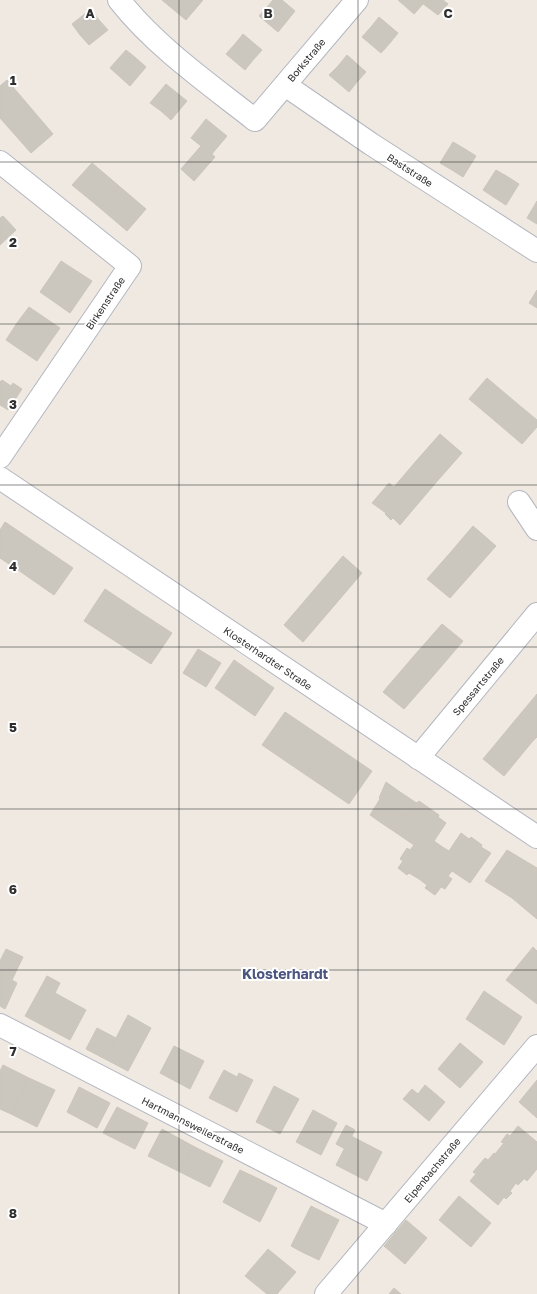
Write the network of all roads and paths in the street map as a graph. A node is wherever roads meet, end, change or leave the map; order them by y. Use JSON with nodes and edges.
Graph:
{"nodes":[{"id":1,"x":119,"y":0,"type":"edge"},
{"id":2,"x":357,"y":0,"type":"edge"},
{"id":3,"x":285,"y":85,"type":"junction"},
{"id":4,"x":0,"y":162,"type":"edge"},
{"id":5,"x":537,"y":251,"type":"edge"},
{"id":6,"x":0,"y":457,"type":"edge"},
{"id":7,"x":0,"y":478,"type":"edge"},
{"id":8,"x":520,"y":502,"type":"dead end"},
{"id":9,"x":537,"y":529,"type":"edge"},
{"id":10,"x":537,"y":614,"type":"edge"},
{"id":11,"x":418,"y":758,"type":"junction"},
{"id":12,"x":537,"y":836,"type":"edge"},
{"id":13,"x":0,"y":1025,"type":"edge"},
{"id":14,"x":537,"y":1046,"type":"edge"},
{"id":15,"x":386,"y":1224,"type":"junction"},
{"id":16,"x":326,"y":1294,"type":"edge"}],
"edges":[{"from":1,"to":3,"type":"street","name":"Borkstraße"},
{"from":2,"to":3,"type":"street","name":"Borkstraße"},
{"from":3,"to":5,"type":"street","name":"Baststraße"},
{"from":4,"to":6,"type":"street","name":"Birkenstraße"},
{"from":7,"to":11,"type":"street","name":"Klosterhardter Straße"},
{"from":8,"to":9,"type":"street"},
{"from":10,"to":11,"type":"street","name":"Spessartstraße"},
{"from":11,"to":12,"type":"street","name":"Klosterhardter Straße"},
{"from":13,"to":15,"type":"street","name":"Hartmannsweilerstraße"},
{"from":14,"to":15,"type":"street","name":"Elpenbachstraße"},
{"from":15,"to":16,"type":"street","name":"Elpenbachstraße"}]}
